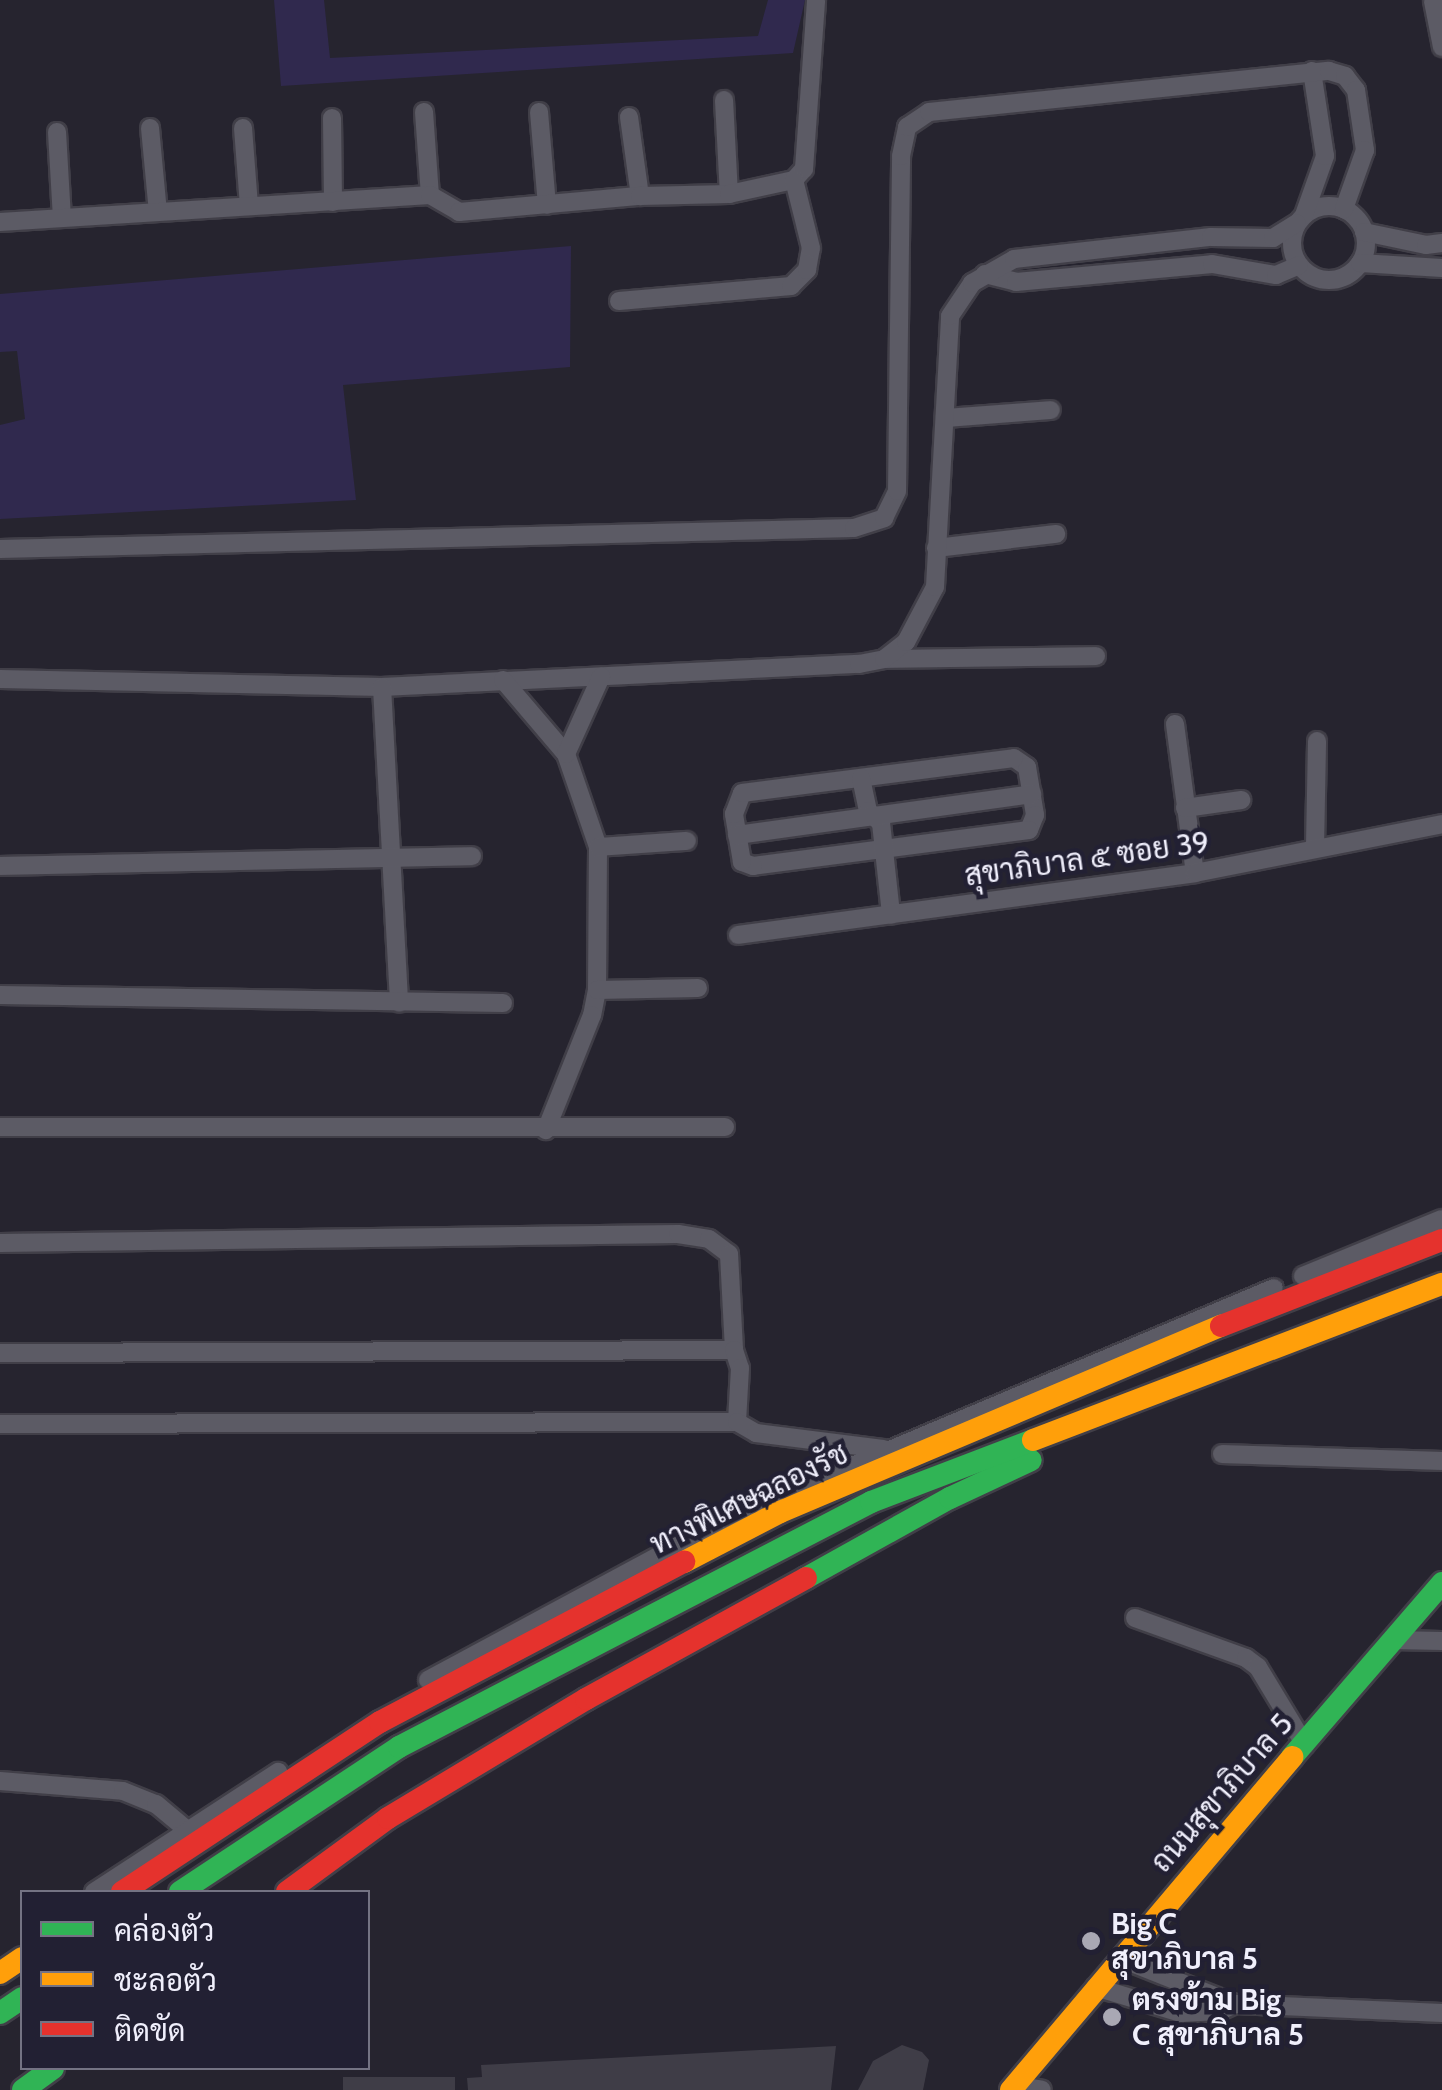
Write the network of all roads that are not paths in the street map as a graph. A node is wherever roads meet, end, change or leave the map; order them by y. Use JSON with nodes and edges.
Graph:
{"nodes":[{"id":1,"x":816,"y":0,"type":"edge"},
{"id":2,"x":1433,"y":2,"type":"edge"},
{"id":3,"x":1442,"y":47,"type":"edge"},
{"id":4,"x":1312,"y":72,"type":"junction"},
{"id":5,"x":724,"y":100,"type":"dead end"},
{"id":6,"x":424,"y":112,"type":"dead end"},
{"id":7,"x":539,"y":112,"type":"dead end"},
{"id":8,"x":629,"y":117,"type":"dead end"},
{"id":9,"x":332,"y":118,"type":"dead end"},
{"id":10,"x":150,"y":128,"type":"dead end"},
{"id":11,"x":244,"y":128,"type":"dead end"},
{"id":12,"x":57,"y":132,"type":"dead end"},
{"id":13,"x":794,"y":180,"type":"junction"},
{"id":14,"x":730,"y":194,"type":"junction"},
{"id":15,"x":430,"y":195,"type":"junction"},
{"id":16,"x":640,"y":196,"type":"junction"},
{"id":17,"x":333,"y":202,"type":"junction"},
{"id":18,"x":547,"y":204,"type":"junction"},
{"id":19,"x":249,"y":206,"type":"junction"},
{"id":20,"x":1344,"y":209,"type":"junction"},
{"id":21,"x":158,"y":212,"type":"junction"},
{"id":22,"x":62,"y":218,"type":"junction"},
{"id":23,"x":1300,"y":219,"type":"junction"},
{"id":24,"x":0,"y":222,"type":"edge"},
{"id":25,"x":1364,"y":232,"type":"junction"},
{"id":26,"x":1211,"y":237,"type":"junction"},
{"id":27,"x":1442,"y":243,"type":"edge"},
{"id":28,"x":1118,"y":246,"type":"junction"},
{"id":29,"x":1360,"y":263,"type":"junction"},
{"id":30,"x":1212,"y":264,"type":"junction"},
{"id":31,"x":1299,"y":265,"type":"junction"},
{"id":32,"x":1442,"y":268,"type":"edge"},
{"id":33,"x":1122,"y":273,"type":"junction"},
{"id":34,"x":985,"y":274,"type":"junction"},
{"id":35,"x":620,"y":301,"type":"dead end"},
{"id":36,"x":1052,"y":410,"type":"dead end"},
{"id":37,"x":945,"y":418,"type":"junction"},
{"id":38,"x":1056,"y":534,"type":"dead end"},
{"id":39,"x":936,"y":548,"type":"junction"},
{"id":40,"x":0,"y":549,"type":"edge"},
{"id":41,"x":1096,"y":656,"type":"dead end"},
{"id":42,"x":884,"y":659,"type":"junction"},
{"id":43,"x":601,"y":677,"type":"junction"},
{"id":44,"x":0,"y":679,"type":"edge"},
{"id":45,"x":503,"y":680,"type":"junction"},
{"id":46,"x":382,"y":687,"type":"junction"},
{"id":47,"x":1175,"y":724,"type":"dead end"},
{"id":48,"x":1317,"y":741,"type":"dead end"},
{"id":49,"x":566,"y":754,"type":"junction"},
{"id":50,"x":862,"y":778,"type":"junction"},
{"id":51,"x":1032,"y":794,"type":"junction"},
{"id":52,"x":1242,"y":800,"type":"dead end"},
{"id":53,"x":1185,"y":808,"type":"junction"},
{"id":54,"x":872,"y":816,"type":"junction"},
{"id":55,"x":1442,"y":824,"type":"edge"},
{"id":56,"x":737,"y":835,"type":"junction"},
{"id":57,"x":687,"y":841,"type":"dead end"},
{"id":58,"x":1315,"y":847,"type":"junction"},
{"id":59,"x":598,"y":848,"type":"junction"},
{"id":60,"x":884,"y":850,"type":"junction"},
{"id":61,"x":472,"y":856,"type":"dead end"},
{"id":62,"x":388,"y":860,"type":"junction"},
{"id":63,"x":0,"y":866,"type":"edge"},
{"id":64,"x":1195,"y":874,"type":"junction"},
{"id":65,"x":891,"y":914,"type":"junction"},
{"id":66,"x":738,"y":935,"type":"dead end"},
{"id":67,"x":698,"y":988,"type":"dead end"},
{"id":68,"x":597,"y":990,"type":"junction"},
{"id":69,"x":0,"y":995,"type":"edge"},
{"id":70,"x":399,"y":1003,"type":"junction"},
{"id":71,"x":503,"y":1003,"type":"dead end"},
{"id":72,"x":0,"y":1127,"type":"edge"},
{"id":73,"x":725,"y":1127,"type":"dead end"},
{"id":74,"x":546,"y":1130,"type":"junction"},
{"id":75,"x":1442,"y":1219,"type":"edge"},
{"id":76,"x":1442,"y":1240,"type":"edge"},
{"id":77,"x":0,"y":1243,"type":"edge"},
{"id":78,"x":1442,"y":1284,"type":"edge"},
{"id":79,"x":734,"y":1350,"type":"junction"},
{"id":80,"x":0,"y":1353,"type":"edge"},
{"id":81,"x":1246,"y":1358,"type":"junction"},
{"id":82,"x":737,"y":1422,"type":"junction"},
{"id":83,"x":0,"y":1424,"type":"edge"},
{"id":84,"x":883,"y":1449,"type":"junction"},
{"id":85,"x":1222,"y":1454,"type":"dead end"},
{"id":86,"x":1442,"y":1462,"type":"edge"},
{"id":87,"x":1442,"y":1583,"type":"edge"},
{"id":88,"x":1135,"y":1618,"type":"dead end"},
{"id":89,"x":1394,"y":1640,"type":"junction"},
{"id":90,"x":1442,"y":1641,"type":"edge"},
{"id":91,"x":1304,"y":1745,"type":"junction"},
{"id":92,"x":0,"y":1781,"type":"edge"},
{"id":93,"x":187,"y":1830,"type":"junction"},
{"id":94,"x":97,"y":1890,"type":"edge"},
{"id":95,"x":125,"y":1890,"type":"edge"},
{"id":96,"x":183,"y":1890,"type":"edge"},
{"id":97,"x":291,"y":1890,"type":"edge"},
{"id":98,"x":1119,"y":1958,"type":"junction"},
{"id":99,"x":1095,"y":1987,"type":"junction"},
{"id":100,"x":1235,"y":2004,"type":"junction"},
{"id":101,"x":1442,"y":2013,"type":"edge"},
{"id":102,"x":50,"y":2070,"type":"edge"},
{"id":103,"x":1013,"y":2087,"type":"edge"},
{"id":104,"x":22,"y":2090,"type":"edge"},
{"id":105,"x":1042,"y":2090,"type":"edge"}],
"edges":[{"from":1,"to":13,"type":"street"},
{"from":2,"to":3,"type":"street"},
{"from":4,"to":20,"type":"street"},
{"from":4,"to":23,"type":"street"},
{"from":4,"to":40,"type":"street"},
{"from":5,"to":14,"type":"street"},
{"from":6,"to":15,"type":"street"},
{"from":7,"to":18,"type":"street"},
{"from":8,"to":16,"type":"street"},
{"from":9,"to":17,"type":"street"},
{"from":10,"to":21,"type":"street"},
{"from":11,"to":19,"type":"street"},
{"from":12,"to":22,"type":"street"},
{"from":13,"to":14,"type":"street"},
{"from":13,"to":35,"type":"street"},
{"from":14,"to":16,"type":"street"},
{"from":15,"to":17,"type":"street"},
{"from":15,"to":18,"type":"street"},
{"from":16,"to":18,"type":"street"},
{"from":17,"to":19,"type":"street"},
{"from":19,"to":21,"type":"street"},
{"from":20,"to":23,"type":"street"},
{"from":20,"to":25,"type":"street"},
{"from":21,"to":22,"type":"street"},
{"from":22,"to":24,"type":"street"},
{"from":23,"to":26,"type":"street"},
{"from":23,"to":31,"type":"street"},
{"from":25,"to":27,"type":"street"},
{"from":25,"to":29,"type":"street"},
{"from":26,"to":28,"type":"street"},
{"from":26,"to":30,"type":"street"},
{"from":28,"to":33,"type":"street"},
{"from":28,"to":34,"type":"street"},
{"from":29,"to":31,"type":"street"},
{"from":29,"to":32,"type":"street"},
{"from":30,"to":31,"type":"street"},
{"from":30,"to":33,"type":"street"},
{"from":33,"to":34,"type":"street"},
{"from":34,"to":37,"type":"street"},
{"from":36,"to":37,"type":"street"},
{"from":37,"to":39,"type":"street"},
{"from":38,"to":39,"type":"street"},
{"from":39,"to":42,"type":"street"},
{"from":41,"to":42,"type":"street"},
{"from":42,"to":43,"type":"street"},
{"from":43,"to":45,"type":"street"},
{"from":43,"to":49,"type":"street"},
{"from":44,"to":46,"type":"street"},
{"from":45,"to":46,"type":"street"},
{"from":45,"to":49,"type":"street"},
{"from":46,"to":62,"type":"street"},
{"from":47,"to":53,"type":"street"},
{"from":48,"to":58,"type":"street"},
{"from":49,"to":59,"type":"street"},
{"from":50,"to":51,"type":"street"},
{"from":50,"to":54,"type":"street"},
{"from":50,"to":56,"type":"street"},
{"from":51,"to":54,"type":"street"},
{"from":51,"to":60,"type":"street"},
{"from":52,"to":53,"type":"street"},
{"from":53,"to":64,"type":"street"},
{"from":54,"to":56,"type":"street"},
{"from":54,"to":60,"type":"street"},
{"from":55,"to":58,"type":"street","name":"สุขาภิบาล ๕ ซอย 39"},
{"from":56,"to":60,"type":"street"},
{"from":57,"to":59,"type":"street"},
{"from":58,"to":64,"type":"street","name":"สุขาภิบาล ๕ ซอย 39"},
{"from":59,"to":68,"type":"street"},
{"from":60,"to":65,"type":"street"},
{"from":61,"to":62,"type":"street"},
{"from":62,"to":63,"type":"street"},
{"from":62,"to":70,"type":"street"},
{"from":64,"to":65,"type":"street","name":"สุขาภิบาล ๕ ซอย 39"},
{"from":65,"to":66,"type":"street","name":"สุขาภิบาล ๕ ซอย 39"},
{"from":67,"to":68,"type":"street"},
{"from":68,"to":74,"type":"street"},
{"from":69,"to":70,"type":"street"},
{"from":70,"to":71,"type":"street"},
{"from":72,"to":74,"type":"street"},
{"from":73,"to":74,"type":"street"},
{"from":75,"to":84,"type":"street"},
{"from":76,"to":95,"type":"main road","name":"ทางพิเศษฉลองรัช"},
{"from":77,"to":79,"type":"street"},
{"from":78,"to":81,"type":"main road","name":"ทางพิเศษฉลองรัช"},
{"from":79,"to":80,"type":"street"},
{"from":79,"to":82,"type":"street"},
{"from":81,"to":96,"type":"main road","name":"ทางพิเศษฉลองรัช"},
{"from":81,"to":97,"type":"main road"},
{"from":82,"to":83,"type":"street"},
{"from":82,"to":84,"type":"street"},
{"from":84,"to":93,"type":"street"},
{"from":85,"to":86,"type":"street"},
{"from":87,"to":89,"type":"main road","name":"ถนนสุขาภิบาล 5"},
{"from":88,"to":91,"type":"street"},
{"from":89,"to":90,"type":"street"},
{"from":89,"to":91,"type":"main road","name":"ถนนสุขาภิบาล 5"},
{"from":91,"to":98,"type":"main road","name":"ถนนสุขาภิบาล 5"},
{"from":92,"to":93,"type":"street"},
{"from":93,"to":94,"type":"street"},
{"from":98,"to":99,"type":"main road","name":"ถนนสุขาภิบาล 5"},
{"from":98,"to":100,"type":"street"},
{"from":99,"to":100,"type":"street"},
{"from":99,"to":103,"type":"main road","name":"ถนนสุขาภิบาล 5"},
{"from":100,"to":101,"type":"street"},
{"from":102,"to":104,"type":"main road"},
{"from":103,"to":105,"type":"street"}]}
